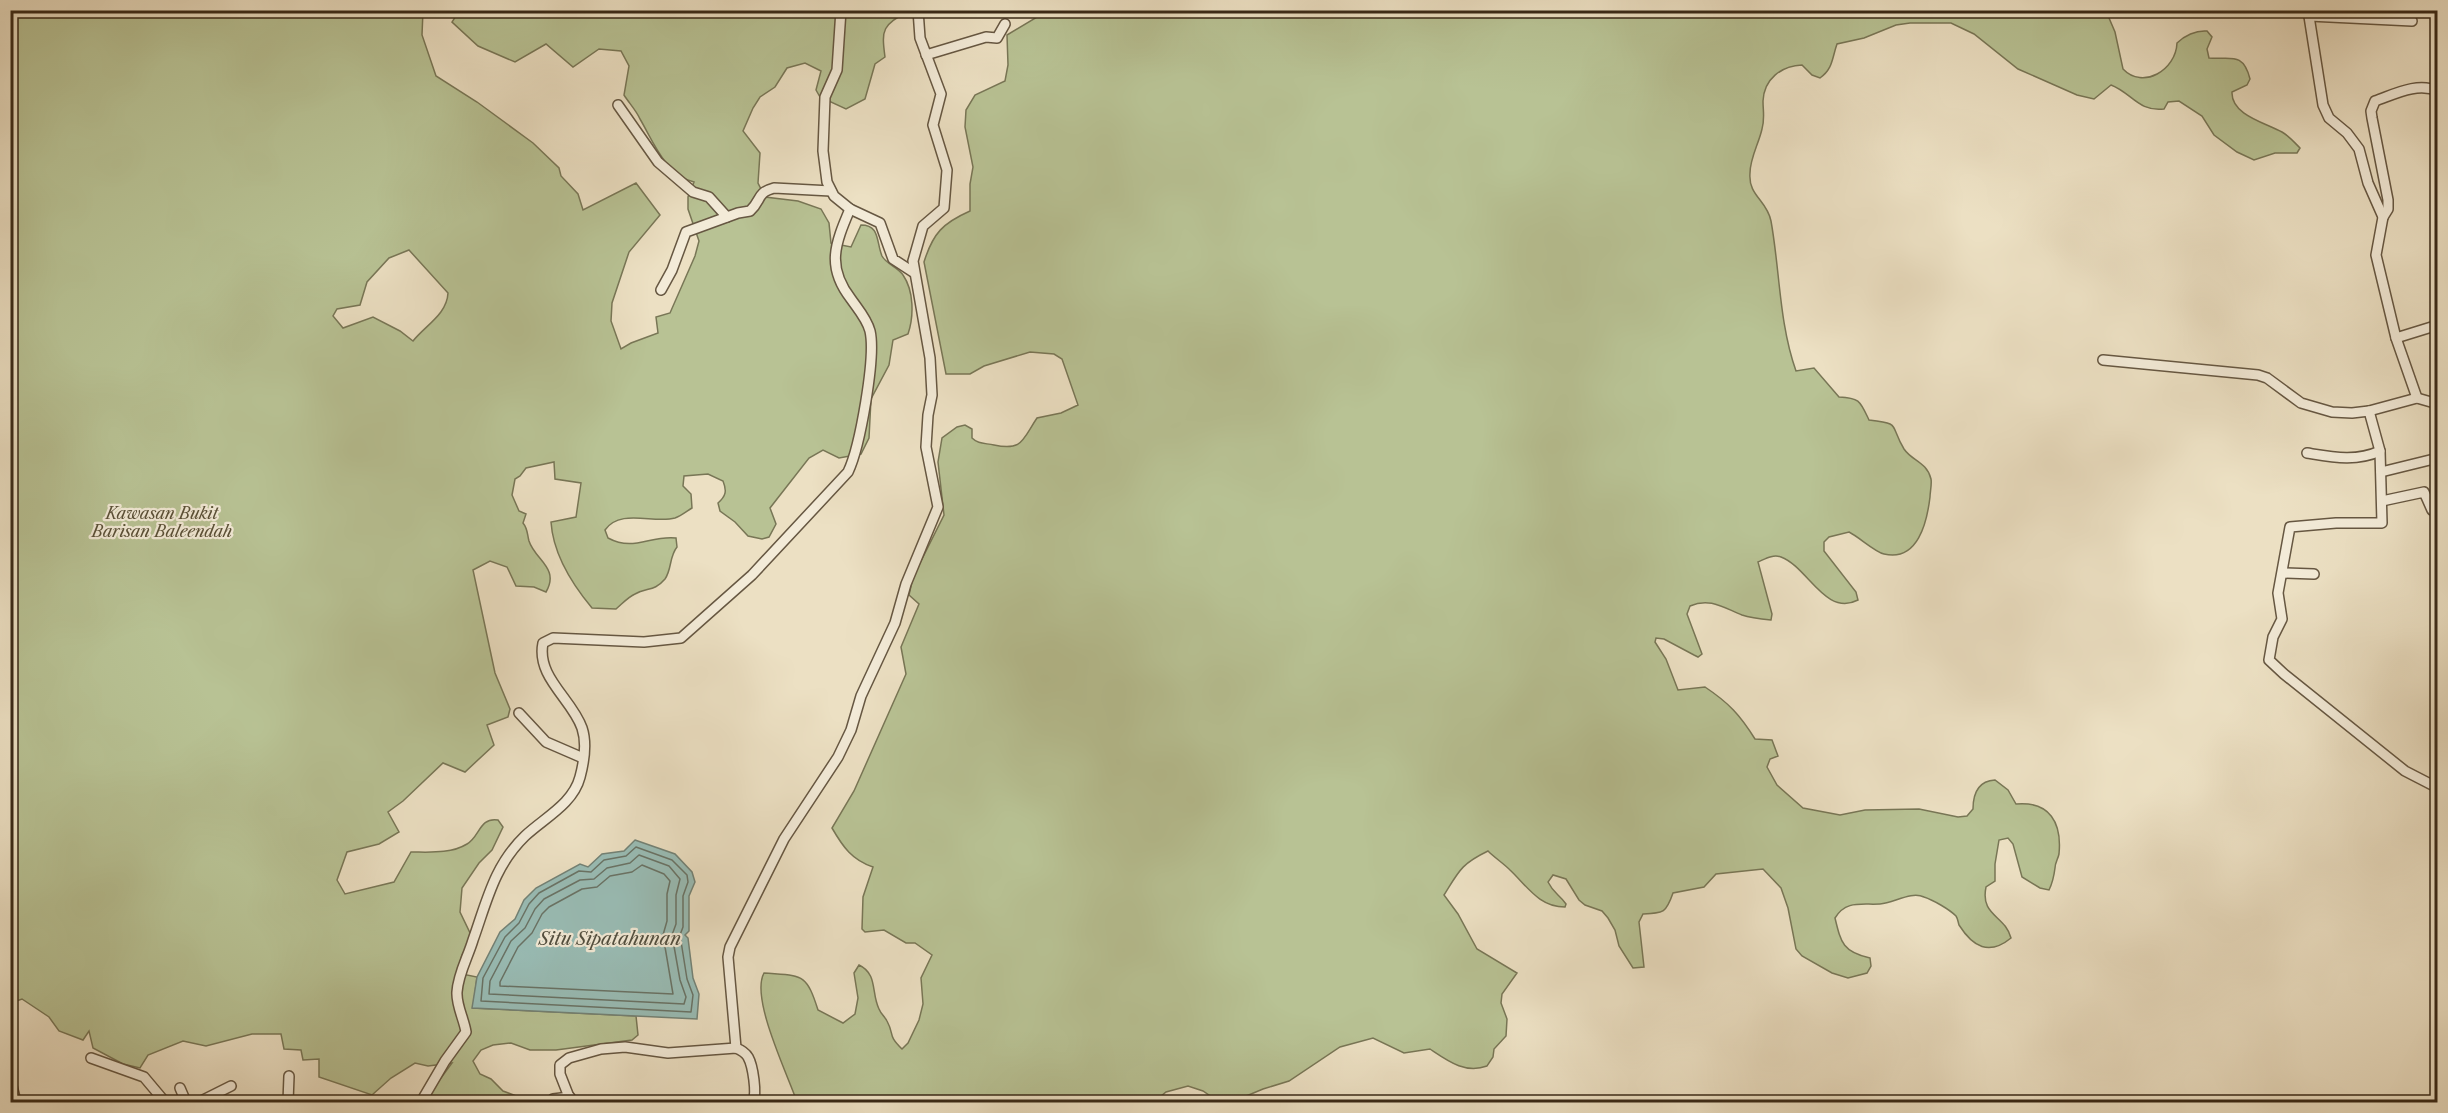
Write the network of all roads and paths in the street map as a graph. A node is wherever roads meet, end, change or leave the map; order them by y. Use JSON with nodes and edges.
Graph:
{"nodes":[{"id":1,"x":841,"y":10,"type":"edge"},
{"id":2,"x":918,"y":10,"type":"edge"},
{"id":3,"x":2309,"y":13,"type":"edge"},
{"id":4,"x":2412,"y":21,"type":"dead end"},
{"id":5,"x":1005,"y":24,"type":"dead end"},
{"id":6,"x":926,"y":55,"type":"junction"},
{"id":7,"x":2438,"y":91,"type":"edge"},
{"id":8,"x":618,"y":105,"type":"dead end"},
{"id":9,"x":831,"y":191,"type":"junction"},
{"id":10,"x":850,"y":209,"type":"junction"},
{"id":11,"x":728,"y":217,"type":"junction"},
{"id":12,"x":2383,"y":217,"type":"junction"},
{"id":13,"x":913,"y":272,"type":"junction"},
{"id":14,"x":661,"y":290,"type":"dead end"},
{"id":15,"x":2438,"y":325,"type":"edge"},
{"id":16,"x":2396,"y":338,"type":"junction"},
{"id":17,"x":2103,"y":360,"type":"dead end"},
{"id":18,"x":2417,"y":398,"type":"junction"},
{"id":19,"x":2438,"y":404,"type":"edge"},
{"id":20,"x":2369,"y":411,"type":"junction"},
{"id":21,"x":2380,"y":451,"type":"junction"},
{"id":22,"x":2307,"y":453,"type":"dead end"},
{"id":23,"x":2438,"y":458,"type":"edge"},
{"id":24,"x":2381,"y":472,"type":"junction"},
{"id":25,"x":2382,"y":501,"type":"junction"},
{"id":26,"x":2438,"y":510,"type":"edge"},
{"id":27,"x":2283,"y":573,"type":"junction"},
{"id":28,"x":2314,"y":574,"type":"dead end"},
{"id":29,"x":519,"y":713,"type":"dead end"},
{"id":30,"x":583,"y":758,"type":"junction"},
{"id":31,"x":2438,"y":788,"type":"edge"},
{"id":32,"x":736,"y":1048,"type":"junction"},
{"id":33,"x":91,"y":1058,"type":"dead end"},
{"id":34,"x":290,"y":1076,"type":"dead end"},
{"id":35,"x":10,"y":1078,"type":"edge"},
{"id":36,"x":231,"y":1086,"type":"dead end"},
{"id":37,"x":180,"y":1088,"type":"dead end"},
{"id":38,"x":553,"y":1099,"type":"dead end"},
{"id":39,"x":570,"y":1100,"type":"edge"},
{"id":40,"x":16,"y":1102,"type":"edge"},
{"id":41,"x":165,"y":1102,"type":"edge"},
{"id":42,"x":186,"y":1102,"type":"edge"},
{"id":43,"x":199,"y":1102,"type":"edge"},
{"id":44,"x":288,"y":1102,"type":"edge"},
{"id":45,"x":421,"y":1102,"type":"edge"},
{"id":46,"x":753,"y":1102,"type":"edge"}],
"edges":[{"from":1,"to":9,"type":"street"},
{"from":2,"to":6,"type":"street"},
{"from":3,"to":4,"type":"street"},
{"from":3,"to":12,"type":"street"},
{"from":5,"to":6,"type":"street"},
{"from":6,"to":13,"type":"street"},
{"from":7,"to":12,"type":"street"},
{"from":8,"to":11,"type":"street"},
{"from":9,"to":10,"type":"street"},
{"from":9,"to":11,"type":"street"},
{"from":10,"to":13,"type":"street"},
{"from":10,"to":30,"type":"street"},
{"from":11,"to":14,"type":"street"},
{"from":12,"to":16,"type":"street"},
{"from":13,"to":32,"type":"street"},
{"from":15,"to":16,"type":"street"},
{"from":16,"to":18,"type":"street"},
{"from":17,"to":20,"type":"street"},
{"from":18,"to":19,"type":"street"},
{"from":18,"to":20,"type":"street"},
{"from":20,"to":21,"type":"street"},
{"from":21,"to":22,"type":"street"},
{"from":21,"to":24,"type":"street"},
{"from":23,"to":24,"type":"street"},
{"from":24,"to":25,"type":"street"},
{"from":25,"to":26,"type":"street"},
{"from":25,"to":27,"type":"street"},
{"from":27,"to":28,"type":"street"},
{"from":27,"to":31,"type":"street"},
{"from":29,"to":30,"type":"street"},
{"from":30,"to":45,"type":"street"},
{"from":32,"to":39,"type":"street"},
{"from":32,"to":46,"type":"street"},
{"from":33,"to":41,"type":"street"},
{"from":34,"to":44,"type":"street"},
{"from":35,"to":40,"type":"street"},
{"from":36,"to":43,"type":"street"},
{"from":37,"to":42,"type":"street"},
{"from":38,"to":39,"type":"street"}]}
